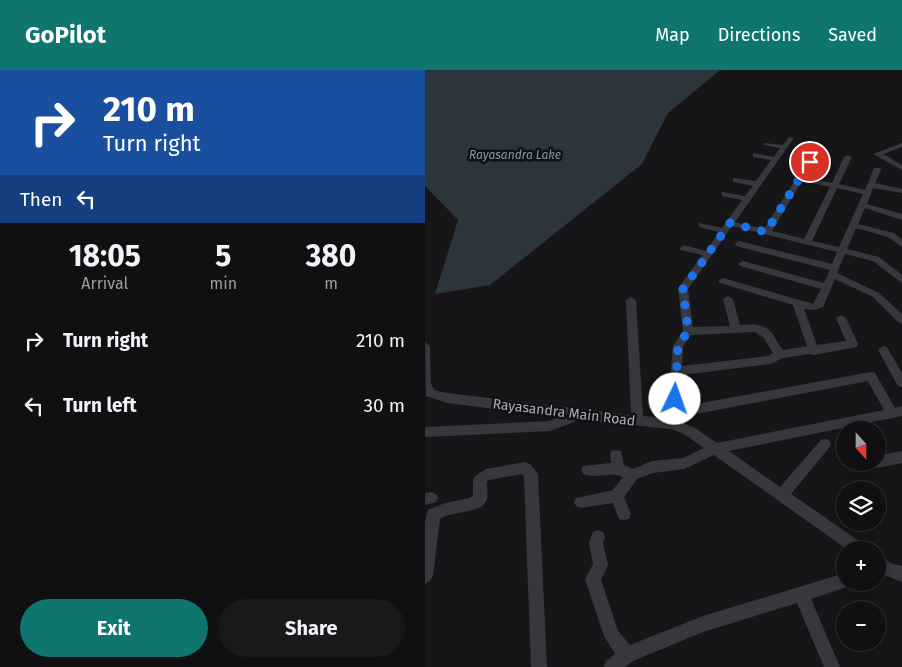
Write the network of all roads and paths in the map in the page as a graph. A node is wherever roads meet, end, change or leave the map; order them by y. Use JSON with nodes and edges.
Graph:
{"nodes":[{"id":1,"x":791,"y":138,"type":"dead end"},
{"id":2,"x":765,"y":144,"type":"dead end"},
{"id":3,"x":820,"y":145,"type":"dead end"},
{"id":4,"x":901,"y":146,"type":"edge"},
{"id":5,"x":783,"y":148,"type":"junction"},
{"id":6,"x":756,"y":154,"type":"dead end"},
{"id":7,"x":848,"y":157,"type":"dead end"},
{"id":8,"x":775,"y":159,"type":"junction"},
{"id":9,"x":902,"y":168,"type":"edge"},
{"id":10,"x":877,"y":170,"type":"dead end"},
{"id":11,"x":800,"y":178,"type":"junction"},
{"id":12,"x":736,"y":180,"type":"dead end"},
{"id":13,"x":757,"y":184,"type":"junction"},
{"id":14,"x":834,"y":186,"type":"junction"},
{"id":15,"x":869,"y":189,"type":"junction"},
{"id":16,"x":902,"y":191,"type":"edge"},
{"id":17,"x":725,"y":194,"type":"dead end"},
{"id":18,"x":747,"y":199,"type":"junction"},
{"id":19,"x":862,"y":205,"type":"junction"},
{"id":20,"x":902,"y":217,"type":"edge"},
{"id":21,"x":702,"y":225,"type":"dead end"},
{"id":22,"x":853,"y":225,"type":"junction"},
{"id":23,"x":727,"y":227,"type":"junction"},
{"id":24,"x":766,"y":232,"type":"junction"},
{"id":25,"x":807,"y":242,"type":"junction"},
{"id":26,"x":739,"y":244,"type":"dead end"},
{"id":27,"x":902,"y":244,"type":"edge"},
{"id":28,"x":684,"y":248,"type":"dead end"},
{"id":29,"x":842,"y":251,"type":"junction"},
{"id":30,"x":707,"y":254,"type":"junction"},
{"id":31,"x":743,"y":264,"type":"dead end"},
{"id":32,"x":834,"y":271,"type":"junction"},
{"id":33,"x":902,"y":280,"type":"edge"},
{"id":34,"x":723,"y":282,"type":"dead end"},
{"id":35,"x":827,"y":287,"type":"junction"},
{"id":36,"x":631,"y":300,"type":"dead end"},
{"id":37,"x":728,"y":300,"type":"dead end"},
{"id":38,"x":797,"y":303,"type":"junction"},
{"id":39,"x":841,"y":318,"type":"dead end"},
{"id":40,"x":902,"y":320,"type":"edge"},
{"id":41,"x":736,"y":329,"type":"junction"},
{"id":42,"x":688,"y":331,"type":"junction"},
{"id":43,"x":425,"y":346,"type":"edge"},
{"id":44,"x":883,"y":350,"type":"dead end"},
{"id":45,"x":814,"y":351,"type":"junction"},
{"id":46,"x":781,"y":354,"type":"junction"},
{"id":47,"x":677,"y":371,"type":"junction"},
{"id":48,"x":902,"y":383,"type":"edge"},
{"id":49,"x":427,"y":393,"type":"edge"},
{"id":50,"x":897,"y":412,"type":"edge"},
{"id":51,"x":577,"y":415,"type":"junction"},
{"id":52,"x":674,"y":419,"type":"junction"},
{"id":53,"x":637,"y":421,"type":"junction"},
{"id":54,"x":425,"y":432,"type":"edge"},
{"id":55,"x":825,"y":444,"type":"dead end"},
{"id":56,"x":714,"y":448,"type":"junction"},
{"id":57,"x":902,"y":457,"type":"edge"},
{"id":58,"x":886,"y":460,"type":"edge"},
{"id":59,"x":588,"y":470,"type":"dead end"},
{"id":60,"x":632,"y":475,"type":"junction"},
{"id":61,"x":617,"y":496,"type":"junction"},
{"id":62,"x":781,"y":496,"type":"junction"},
{"id":63,"x":581,"y":502,"type":"dead end"},
{"id":64,"x":623,"y":514,"type":"dead end"},
{"id":65,"x":598,"y":537,"type":"dead end"},
{"id":66,"x":847,"y":541,"type":"edge"},
{"id":67,"x":425,"y":576,"type":"edge"},
{"id":68,"x":836,"y":584,"type":"edge"},
{"id":69,"x":801,"y":594,"type":"junction"},
{"id":70,"x":627,"y":655,"type":"junction"},
{"id":71,"x":539,"y":667,"type":"edge"},
{"id":72,"x":612,"y":667,"type":"edge"},
{"id":73,"x":832,"y":667,"type":"edge"}],
"edges":[{"from":1,"to":5,"type":"street"},
{"from":2,"to":5,"type":"street"},
{"from":3,"to":11,"type":"street"},
{"from":4,"to":9,"type":"street"},
{"from":5,"to":8,"type":"street"},
{"from":6,"to":8,"type":"street"},
{"from":7,"to":14,"type":"street"},
{"from":8,"to":13,"type":"street"},
{"from":10,"to":15,"type":"street"},
{"from":11,"to":14,"type":"street"},
{"from":11,"to":24,"type":"street"},
{"from":12,"to":13,"type":"street"},
{"from":13,"to":18,"type":"street"},
{"from":14,"to":15,"type":"street"},
{"from":14,"to":25,"type":"street"},
{"from":15,"to":16,"type":"street"},
{"from":15,"to":19,"type":"street"},
{"from":17,"to":18,"type":"street"},
{"from":18,"to":23,"type":"street"},
{"from":19,"to":20,"type":"street"},
{"from":19,"to":22,"type":"street"},
{"from":21,"to":23,"type":"street"},
{"from":22,"to":27,"type":"street"},
{"from":22,"to":29,"type":"street"},
{"from":23,"to":24,"type":"street"},
{"from":23,"to":30,"type":"street"},
{"from":24,"to":25,"type":"street"},
{"from":25,"to":29,"type":"street"},
{"from":26,"to":32,"type":"street"},
{"from":28,"to":30,"type":"street"},
{"from":29,"to":32,"type":"street"},
{"from":29,"to":33,"type":"street"},
{"from":30,"to":42,"type":"street"},
{"from":31,"to":35,"type":"street"},
{"from":32,"to":35,"type":"street"},
{"from":32,"to":40,"type":"street"},
{"from":34,"to":38,"type":"street"},
{"from":35,"to":38,"type":"street"},
{"from":36,"to":53,"type":"street"},
{"from":37,"to":41,"type":"street"},
{"from":38,"to":45,"type":"street"},
{"from":39,"to":45,"type":"street"},
{"from":41,"to":42,"type":"street"},
{"from":41,"to":46,"type":"street"},
{"from":42,"to":47,"type":"street"},
{"from":43,"to":49,"type":"street","name":"Rayasandra Main Road"},
{"from":44,"to":48,"type":"street"},
{"from":45,"to":46,"type":"street"},
{"from":46,"to":47,"type":"street"},
{"from":47,"to":52,"type":"street"},
{"from":49,"to":51,"type":"street","name":"Rayasandra Main Road"},
{"from":50,"to":52,"type":"street"},
{"from":50,"to":56,"type":"street"},
{"from":51,"to":53,"type":"street","name":"Rayasandra Main Road"},
{"from":51,"to":54,"type":"street"},
{"from":52,"to":53,"type":"street","name":"Rayasandra Main Road"},
{"from":52,"to":56,"type":"street","name":"Rayasandra Main Road"},
{"from":55,"to":62,"type":"street"},
{"from":56,"to":60,"type":"street"},
{"from":56,"to":62,"type":"street","name":"Rayasandra Main Road"},
{"from":57,"to":58,"type":"street"},
{"from":59,"to":60,"type":"street"},
{"from":60,"to":61,"type":"street"},
{"from":61,"to":63,"type":"street"},
{"from":61,"to":64,"type":"street"},
{"from":62,"to":66,"type":"street","name":"Rayasandra Main Road"},
{"from":65,"to":70,"type":"street"},
{"from":67,"to":71,"type":"street"},
{"from":68,"to":69,"type":"street"},
{"from":69,"to":70,"type":"street"},
{"from":69,"to":73,"type":"street"},
{"from":70,"to":72,"type":"street"}]}
